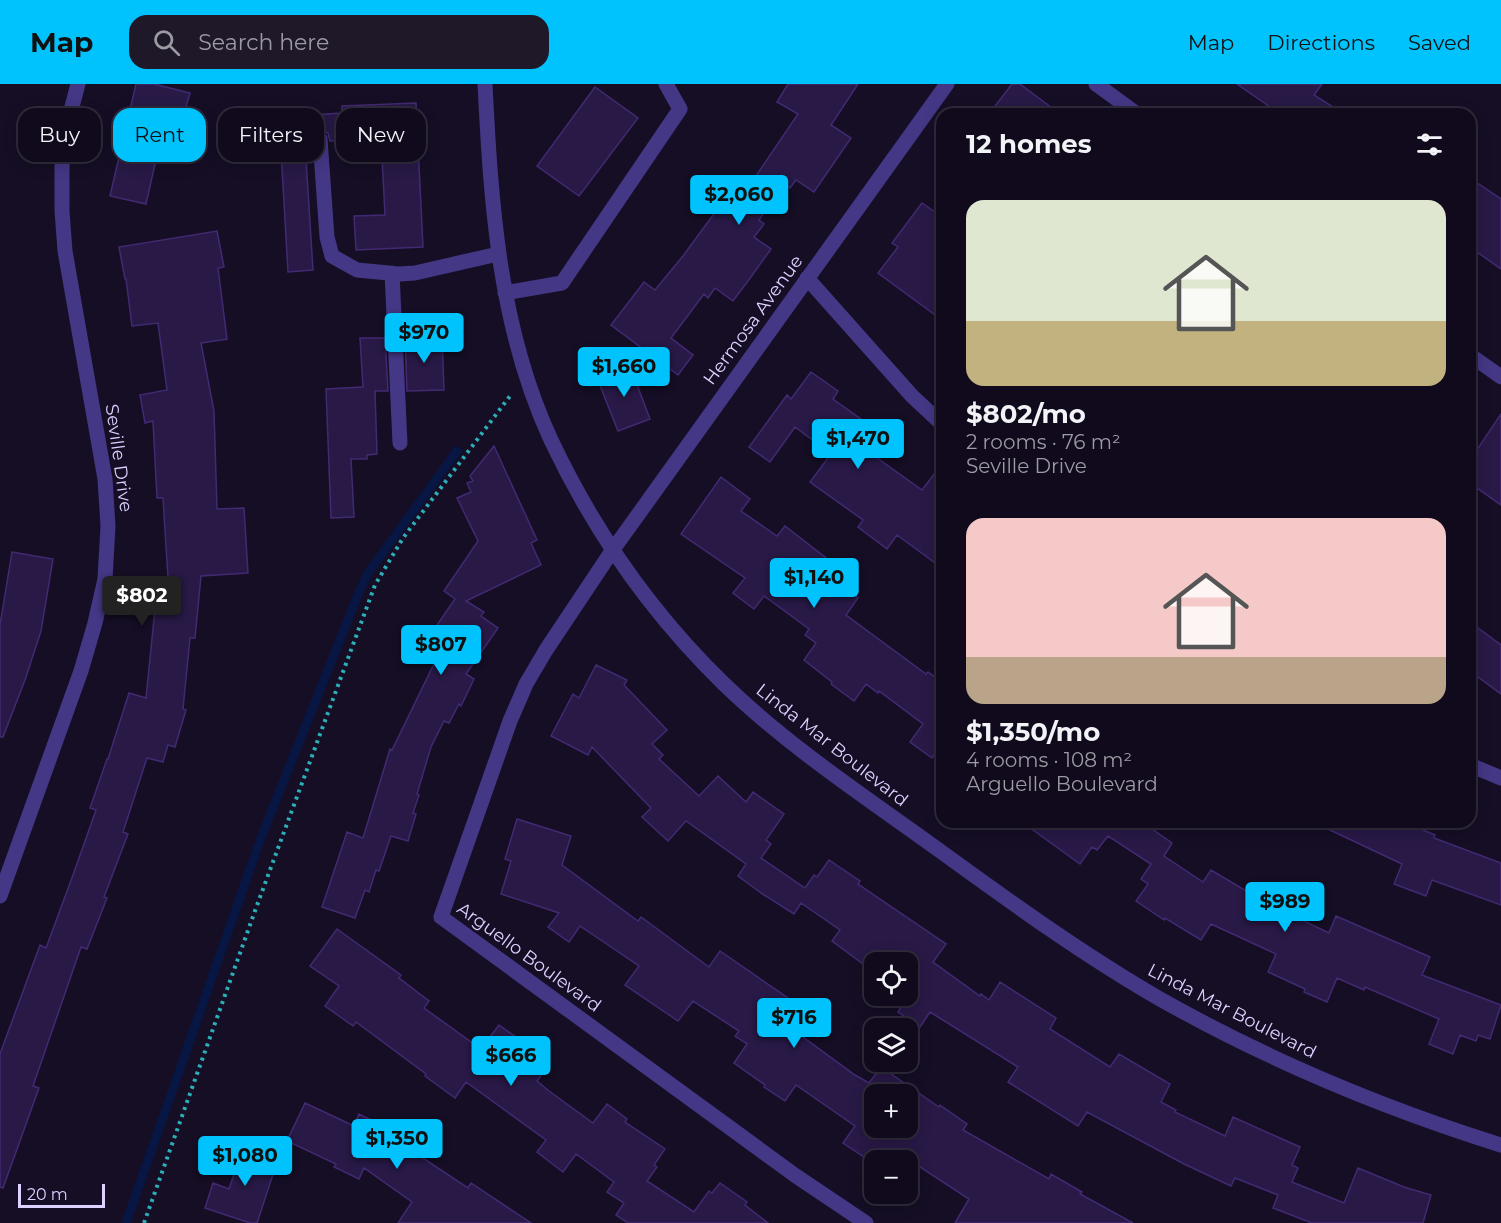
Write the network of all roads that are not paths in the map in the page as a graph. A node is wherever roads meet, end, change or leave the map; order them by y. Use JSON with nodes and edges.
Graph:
{"nodes":[{"id":1,"x":78,"y":84,"type":"edge"},
{"id":2,"x":485,"y":84,"type":"edge"},
{"id":3,"x":666,"y":84,"type":"edge"},
{"id":4,"x":947,"y":84,"type":"edge"},
{"id":5,"x":1096,"y":84,"type":"edge"},
{"id":6,"x":1129,"y":108,"type":"edge"},
{"id":7,"x":322,"y":162,"type":"edge"},
{"id":8,"x":498,"y":254,"type":"junction"},
{"id":9,"x":392,"y":273,"type":"junction"},
{"id":10,"x":807,"y":278,"type":"junction"},
{"id":11,"x":505,"y":293,"type":"junction"},
{"id":12,"x":1476,"y":359,"type":"edge"},
{"id":13,"x":1501,"y":377,"type":"edge"},
{"id":14,"x":936,"y":418,"type":"edge"},
{"id":15,"x":400,"y":443,"type":"dead end"},
{"id":16,"x":612,"y":550,"type":"junction"},
{"id":17,"x":1476,"y":768,"type":"edge"},
{"id":18,"x":1501,"y":778,"type":"edge"},
{"id":19,"x":0,"y":896,"type":"edge"},
{"id":20,"x":1501,"y":1145,"type":"edge"},
{"id":21,"x":866,"y":1223,"type":"edge"}],
"edges":[{"from":1,"to":19,"type":"street","name":"Seville Drive"},
{"from":2,"to":8,"type":"street","name":"Linda Mar Boulevard"},
{"from":3,"to":11,"type":"street"},
{"from":4,"to":10,"type":"street","name":"Hermosa Avenue"},
{"from":5,"to":6,"type":"street"},
{"from":7,"to":9,"type":"street"},
{"from":8,"to":9,"type":"street"},
{"from":8,"to":11,"type":"street","name":"Linda Mar Boulevard"},
{"from":9,"to":15,"type":"street"},
{"from":10,"to":14,"type":"street"},
{"from":10,"to":16,"type":"street","name":"Hermosa Avenue"},
{"from":11,"to":16,"type":"street","name":"Linda Mar Boulevard"},
{"from":12,"to":13,"type":"street"},
{"from":16,"to":20,"type":"street","name":"Linda Mar Boulevard"},
{"from":16,"to":21,"type":"street","name":"Arguello Boulevard"},
{"from":17,"to":18,"type":"street"}]}
